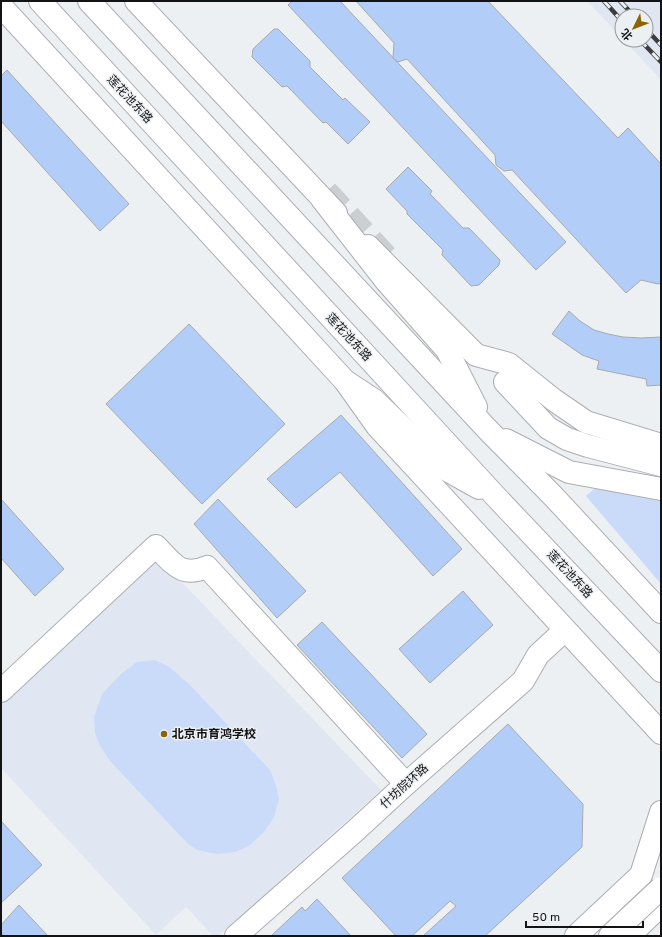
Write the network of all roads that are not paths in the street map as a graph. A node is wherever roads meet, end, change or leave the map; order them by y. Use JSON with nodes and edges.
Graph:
{"nodes":[{"id":1,"x":40,"y":1,"type":"edge"},
{"id":2,"x":89,"y":1,"type":"edge"},
{"id":3,"x":140,"y":4,"type":"edge"},
{"id":4,"x":3,"y":11,"type":"edge"},
{"id":5,"x":322,"y":199,"type":"junction"},
{"id":6,"x":345,"y":381,"type":"junction"},
{"id":7,"x":505,"y":382,"type":"dead end"},
{"id":8,"x":488,"y":430,"type":"junction"},
{"id":9,"x":661,"y":445,"type":"edge"},
{"id":10,"x":661,"y":465,"type":"edge"},
{"id":11,"x":661,"y":489,"type":"edge"},
{"id":12,"x":498,"y":499,"type":"junction"},
{"id":13,"x":661,"y":612,"type":"edge"},
{"id":14,"x":565,"y":630,"type":"junction"},
{"id":15,"x":661,"y":671,"type":"edge"},
{"id":16,"x":1,"y":691,"type":"edge"},
{"id":17,"x":661,"y":733,"type":"edge"},
{"id":18,"x":406,"y":784,"type":"junction"},
{"id":19,"x":661,"y":812,"type":"edge"},
{"id":20,"x":641,"y":875,"type":"junction"},
{"id":21,"x":661,"y":888,"type":"edge"},
{"id":22,"x":661,"y":897,"type":"edge"},
{"id":23,"x":661,"y":905,"type":"edge"},
{"id":24,"x":633,"y":926,"type":"edge"},
{"id":25,"x":236,"y":936,"type":"edge"},
{"id":26,"x":576,"y":936,"type":"edge"},
{"id":27,"x":610,"y":936,"type":"edge"}],
"edges":[{"from":1,"to":12,"type":"main road","name":"莲花池东路"},
{"from":2,"to":8,"type":"main road"},
{"from":3,"to":5,"type":"main road"},
{"from":4,"to":6,"type":"main road"},
{"from":5,"to":8,"type":"main road"},
{"from":5,"to":9,"type":"main road"},
{"from":6,"to":12,"type":"main road"},
{"from":6,"to":14,"type":"main road"},
{"from":7,"to":10,"type":"main road"},
{"from":8,"to":11,"type":"main road"},
{"from":8,"to":13,"type":"main road"},
{"from":12,"to":15,"type":"main road","name":"莲花池东路"},
{"from":14,"to":17,"type":"main road"},
{"from":14,"to":18,"type":"main road","name":"什坊院环路"},
{"from":16,"to":18,"type":"main road"},
{"from":18,"to":25,"type":"main road","name":"什坊院环路"},
{"from":19,"to":20,"type":"main road"},
{"from":20,"to":22,"type":"main road"},
{"from":20,"to":26,"type":"main road"},
{"from":21,"to":24,"type":"main road","bridge":true},
{"from":23,"to":24,"type":"main road"},
{"from":24,"to":27,"type":"main road"}]}
